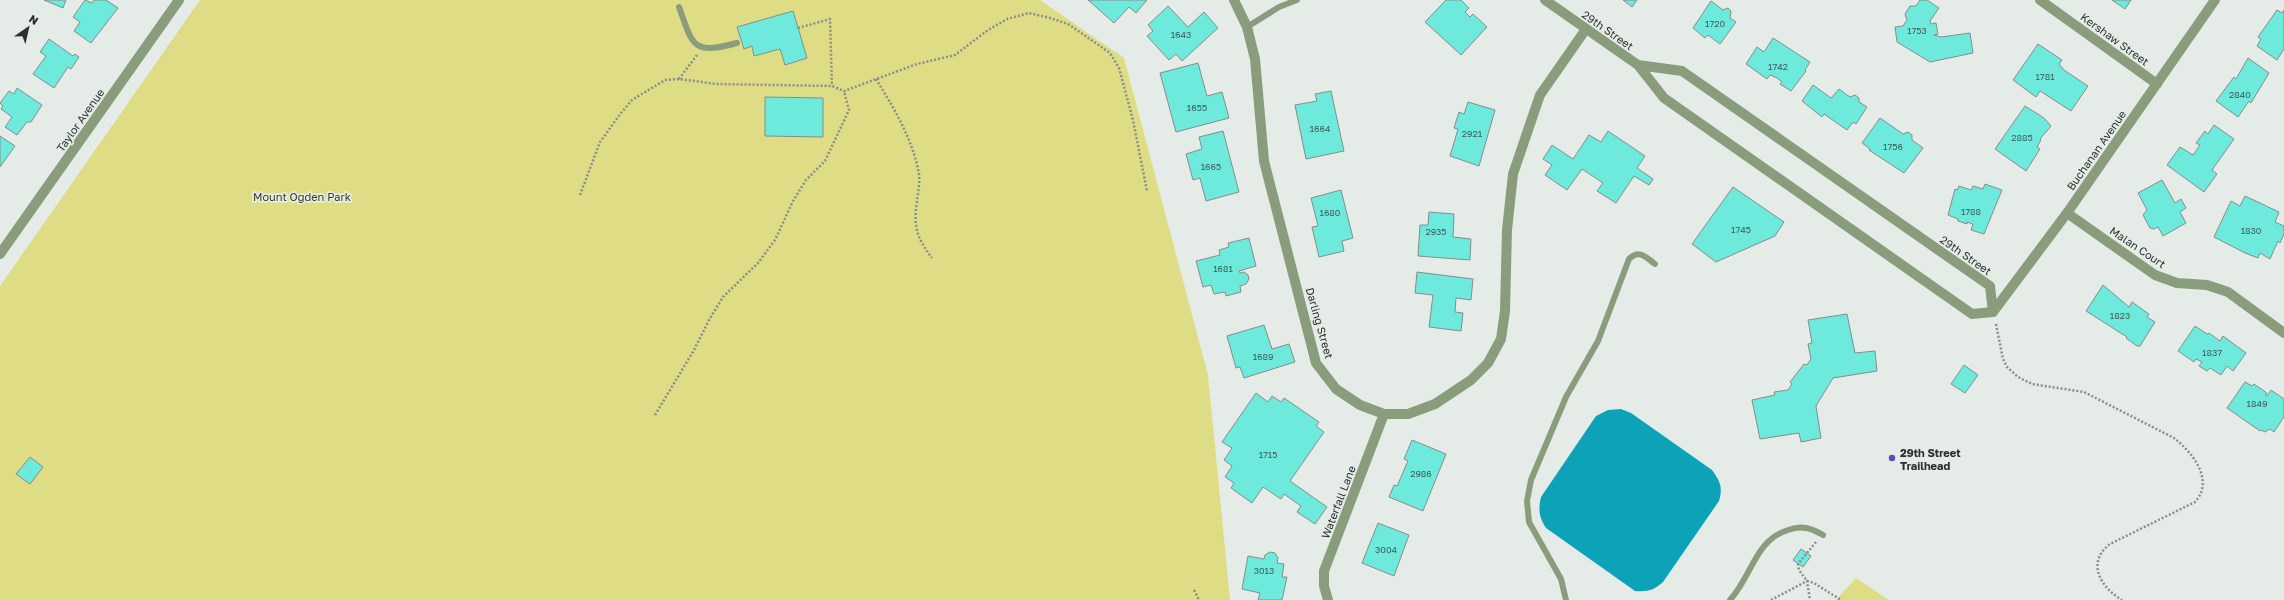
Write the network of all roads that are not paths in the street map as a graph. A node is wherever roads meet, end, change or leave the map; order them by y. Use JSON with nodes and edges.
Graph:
{"nodes":[{"id":1,"x":178,"y":0,"type":"edge"},
{"id":2,"x":1234,"y":0,"type":"edge"},
{"id":3,"x":1297,"y":0,"type":"edge"},
{"id":4,"x":1545,"y":0,"type":"edge"},
{"id":5,"x":2040,"y":0,"type":"edge"},
{"id":6,"x":2216,"y":0,"type":"edge"},
{"id":7,"x":679,"y":7,"type":"dead end"},
{"id":8,"x":1247,"y":27,"type":"junction"},
{"id":9,"x":1586,"y":29,"type":"junction"},
{"id":10,"x":737,"y":43,"type":"dead end"},
{"id":11,"x":1638,"y":65,"type":"junction"},
{"id":12,"x":2157,"y":84,"type":"junction"},
{"id":13,"x":2067,"y":213,"type":"junction"},
{"id":14,"x":0,"y":254,"type":"edge"},
{"id":15,"x":1655,"y":264,"type":"dead end"},
{"id":16,"x":1993,"y":312,"type":"junction"},
{"id":17,"x":2284,"y":333,"type":"edge"},
{"id":18,"x":1384,"y":414,"type":"junction"},
{"id":19,"x":1823,"y":535,"type":"road end"},
{"id":20,"x":1328,"y":600,"type":"edge"},
{"id":21,"x":1566,"y":600,"type":"edge"},
{"id":22,"x":1730,"y":600,"type":"edge"}],
"edges":[{"from":1,"to":14,"type":"street","name":"Taylor Avenue"},
{"from":2,"to":8,"type":"street","name":"Darling Street"},
{"from":3,"to":8,"type":"lane"},
{"from":4,"to":9,"type":"street","name":"29th Street"},
{"from":5,"to":12,"type":"street","name":"Kershaw Street"},
{"from":6,"to":12,"type":"street","name":"Buchanan Avenue"},
{"from":7,"to":10,"type":"lane"},
{"from":8,"to":18,"type":"street","name":"Darling Street"},
{"from":9,"to":11,"type":"street","name":"29th Street"},
{"from":9,"to":18,"type":"street","name":"Darling Street"},
{"from":11,"to":16,"type":"street","name":"29th Street"},
{"from":11,"to":16,"type":"street","name":"29th Street"},
{"from":12,"to":13,"type":"street","name":"Buchanan Avenue"},
{"from":13,"to":16,"type":"street","name":"Buchanan Avenue"},
{"from":13,"to":17,"type":"street","name":"Malan Court"},
{"from":15,"to":21,"type":"lane"},
{"from":18,"to":20,"type":"street","name":"Waterfall Lane"},
{"from":19,"to":22,"type":"lane"}]}
